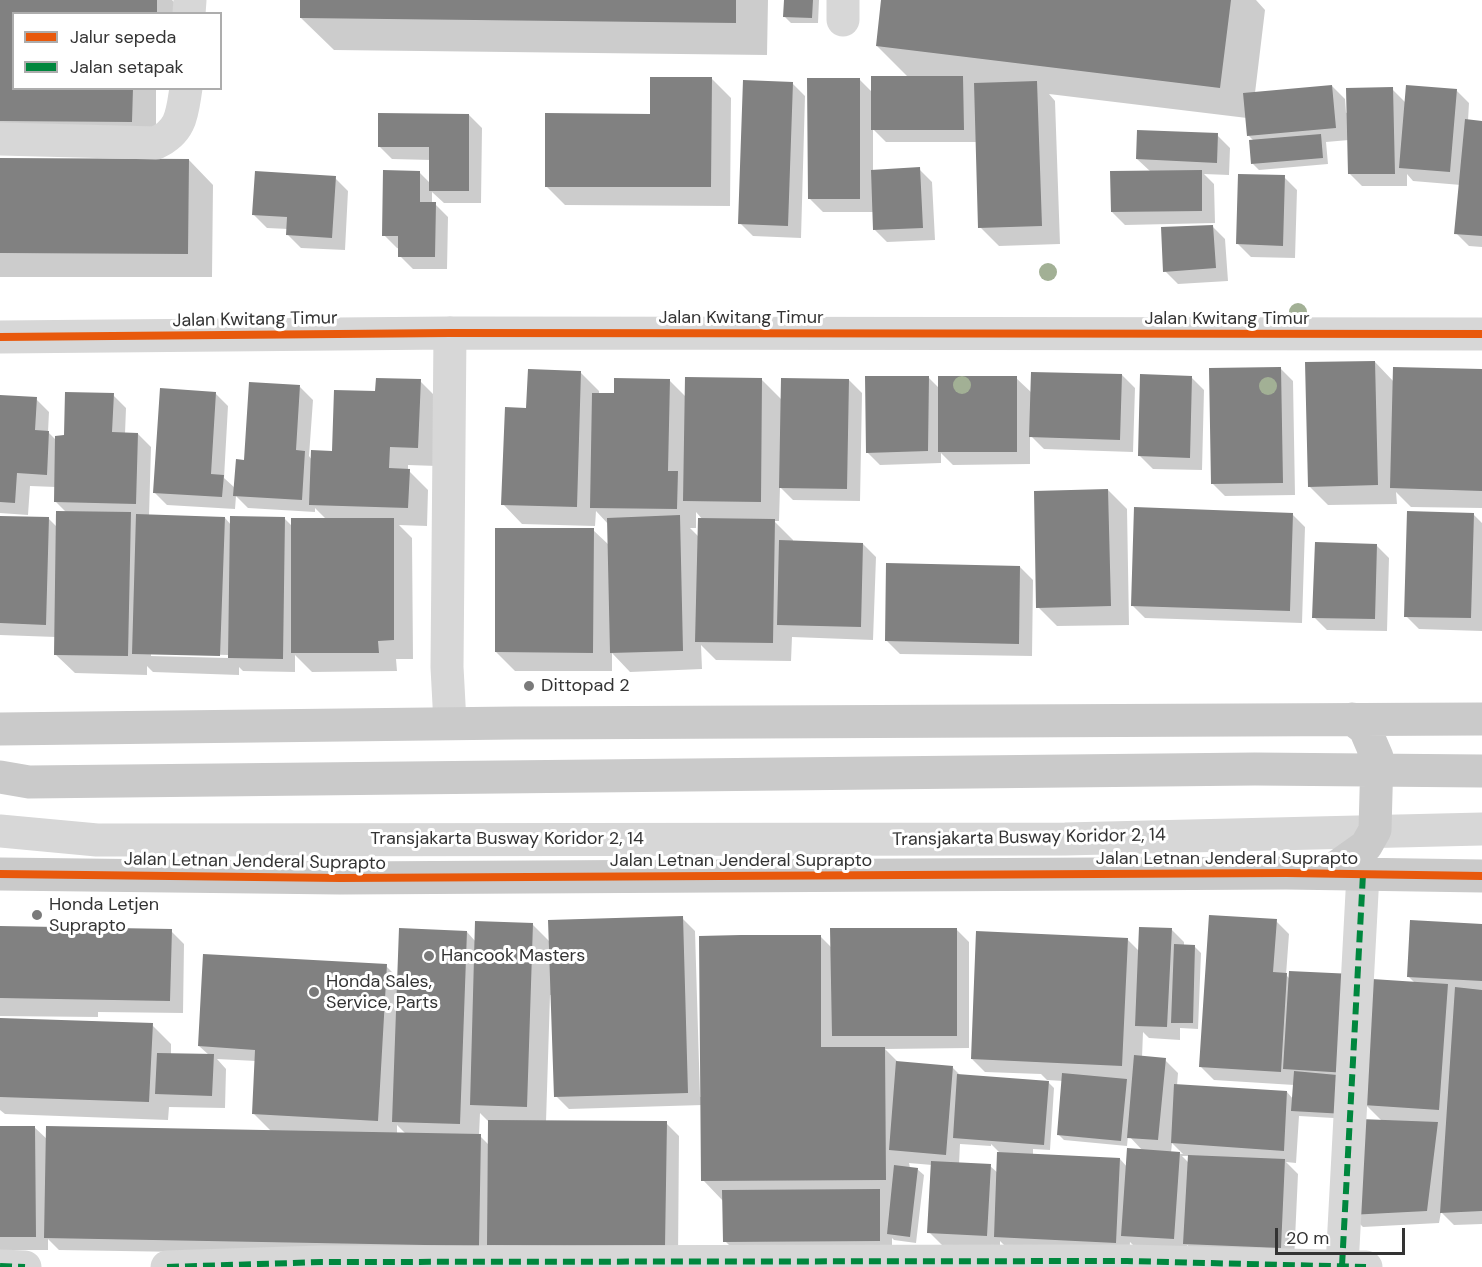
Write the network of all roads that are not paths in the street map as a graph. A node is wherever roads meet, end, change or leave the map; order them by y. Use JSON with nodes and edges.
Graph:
{"nodes":[{"id":1,"x":186,"y":90,"type":"edge"},
{"id":2,"x":0,"y":139,"type":"edge"},
{"id":3,"x":450,"y":333,"type":"junction"},
{"id":4,"x":1482,"y":334,"type":"edge"},
{"id":5,"x":0,"y":337,"type":"edge"},
{"id":6,"x":1352,"y":719,"type":"junction"},
{"id":7,"x":1482,"y":719,"type":"edge"},
{"id":8,"x":450,"y":723,"type":"junction"},
{"id":9,"x":71,"y":728,"type":"junction"},
{"id":10,"x":0,"y":729,"type":"edge"},
{"id":11,"x":0,"y":742,"type":"edge"},
{"id":12,"x":1482,"y":771,"type":"edge"},
{"id":13,"x":14,"y":781,"type":"edge"},
{"id":14,"x":1482,"y":829,"type":"edge"},
{"id":15,"x":1375,"y":830,"type":"junction"},
{"id":16,"x":0,"y":831,"type":"edge"},
{"id":17,"x":1328,"y":873,"type":"junction"},
{"id":18,"x":0,"y":874,"type":"edge"},
{"id":19,"x":1363,"y":874,"type":"junction"},
{"id":20,"x":1482,"y":876,"type":"edge"},
{"id":21,"x":769,"y":1264,"type":"edge"},
{"id":22,"x":974,"y":1264,"type":"edge"},
{"id":23,"x":321,"y":1265,"type":"edge"},
{"id":24,"x":0,"y":1266,"type":"edge"},
{"id":25,"x":1342,"y":1266,"type":"edge"},
{"id":26,"x":25,"y":1267,"type":"edge"},
{"id":27,"x":167,"y":1267,"type":"edge"},
{"id":28,"x":1366,"y":1267,"type":"edge"}],
"edges":[{"from":1,"to":2,"type":"street"},
{"from":3,"to":4,"type":"street","name":"Jalan Kwitang Timur"},
{"from":3,"to":5,"type":"street","name":"Jalan Kwitang Timur"},
{"from":3,"to":8,"type":"street"},
{"from":6,"to":7,"type":"main road"},
{"from":6,"to":8,"type":"main road"},
{"from":6,"to":15,"type":"main road"},
{"from":8,"to":9,"type":"main road"},
{"from":9,"to":10,"type":"main road"},
{"from":9,"to":11,"type":"street"},
{"from":12,"to":13,"type":"main road"},
{"from":14,"to":15,"type":"street","name":"Transjakarta Busway Koridor 2, 14"},
{"from":15,"to":16,"type":"street","name":"Transjakarta Busway Koridor 2, 14"},
{"from":15,"to":17,"type":"main road"},
{"from":17,"to":18,"type":"main road","name":"Jalan Letnan Jenderal Suprapto"},
{"from":17,"to":19,"type":"main road","name":"Jalan Letnan Jenderal Suprapto"},
{"from":19,"to":20,"type":"main road","name":"Jalan Letnan Jenderal Suprapto"},
{"from":19,"to":25,"type":"street"},
{"from":21,"to":22,"type":"street"},
{"from":21,"to":23,"type":"street"},
{"from":22,"to":25,"type":"street"},
{"from":23,"to":27,"type":"street"},
{"from":24,"to":26,"type":"street"},
{"from":25,"to":28,"type":"street"}]}
